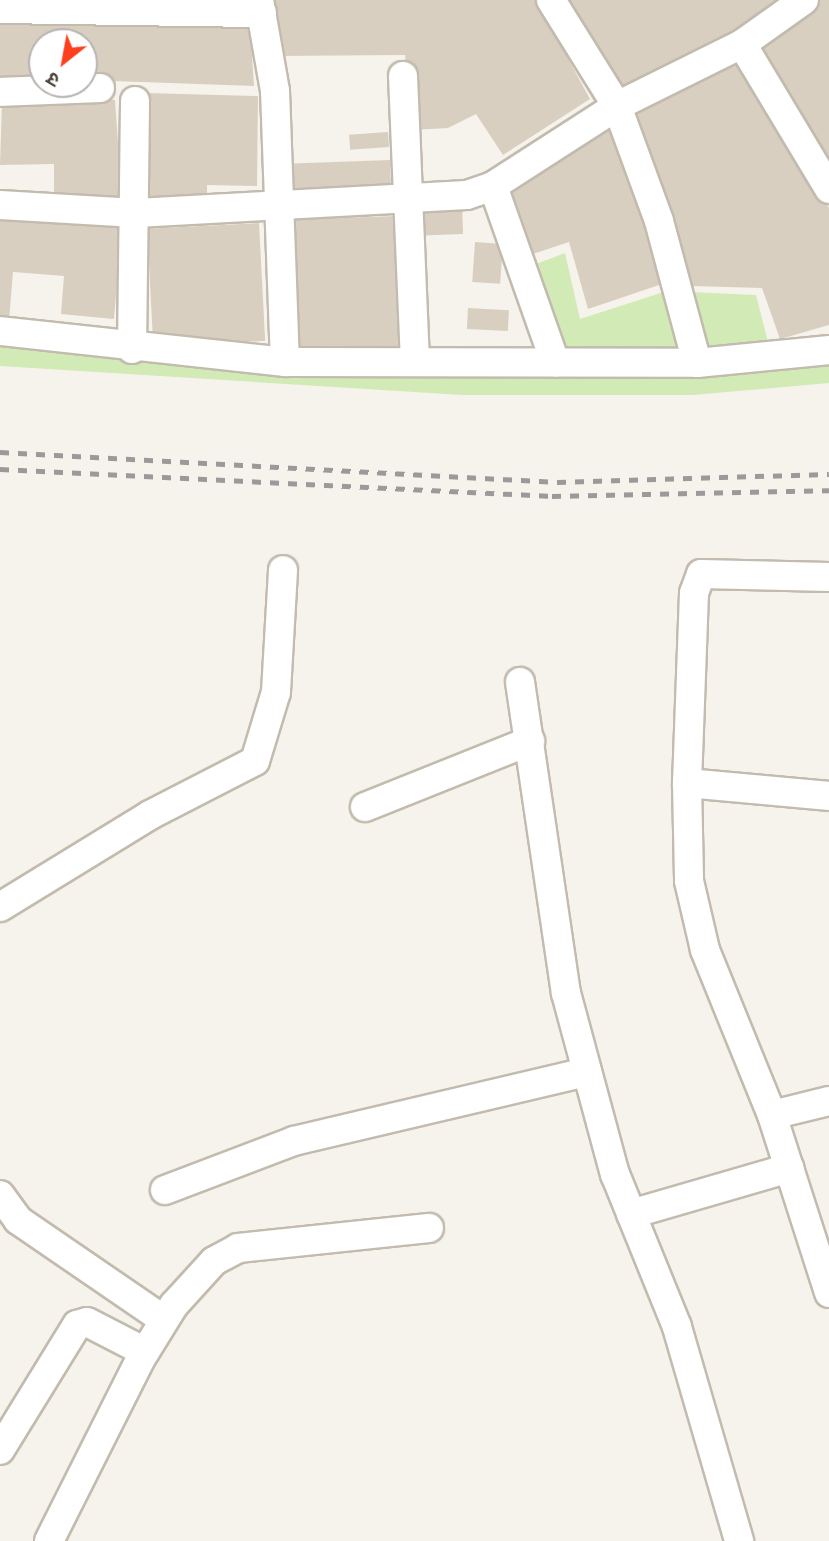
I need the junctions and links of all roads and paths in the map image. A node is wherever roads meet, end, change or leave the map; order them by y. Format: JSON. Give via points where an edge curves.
{"nodes":[{"id":1,"x":551,"y":0,"type":"edge"},
{"id":2,"x":804,"y":0,"type":"edge"},
{"id":3,"x":260,"y":6,"type":"edge"},
{"id":4,"x":0,"y":9,"type":"edge"},
{"id":5,"x":742,"y":44,"type":"junction"},
{"id":6,"x":403,"y":76,"type":"dead end"},
{"id":7,"x":100,"y":88,"type":"dead end"},
{"id":8,"x":0,"y":92,"type":"edge"},
{"id":9,"x":135,"y":101,"type":"dead end"},
{"id":10,"x":617,"y":106,"type":"junction"},
{"id":11,"x":494,"y":186,"type":"junction"},
{"id":12,"x":829,"y":189,"type":"edge"},
{"id":13,"x":409,"y":202,"type":"junction"},
{"id":14,"x":0,"y":205,"type":"edge"},
{"id":15,"x":279,"y":208,"type":"junction"},
{"id":16,"x":136,"y":213,"type":"junction"},
{"id":17,"x":0,"y":331,"type":"edge"},
{"id":18,"x":132,"y":349,"type":"junction"},
{"id":19,"x":829,"y":350,"type":"edge"},
{"id":20,"x":285,"y":362,"type":"junction"},
{"id":21,"x":415,"y":362,"type":"junction"},
{"id":22,"x":555,"y":362,"type":"junction"},
{"id":23,"x":697,"y":363,"type":"junction"},
{"id":24,"x":284,"y":570,"type":"dead end"},
{"id":25,"x":829,"y":577,"type":"edge"},
{"id":26,"x":520,"y":682,"type":"dead end"},
{"id":27,"x":530,"y":741,"type":"junction"},
{"id":28,"x":687,"y":783,"type":"junction"},
{"id":29,"x":829,"y":796,"type":"edge"},
{"id":30,"x":365,"y":807,"type":"dead end"},
{"id":31,"x":0,"y":907,"type":"edge"},
{"id":32,"x":587,"y":1072,"type":"junction"},
{"id":33,"x":829,"y":1101,"type":"edge"},
{"id":34,"x":772,"y":1115,"type":"junction"},
{"id":35,"x":789,"y":1168,"type":"junction"},
{"id":36,"x":165,"y":1190,"type":"dead end"},
{"id":37,"x":0,"y":1195,"type":"edge"},
{"id":38,"x":631,"y":1214,"type":"junction"},
{"id":39,"x":429,"y":1228,"type":"dead end"},
{"id":40,"x":829,"y":1293,"type":"edge"},
{"id":41,"x":164,"y":1320,"type":"junction"},
{"id":42,"x":145,"y":1352,"type":"junction"},
{"id":43,"x":0,"y":1450,"type":"edge"},
{"id":44,"x":49,"y":1541,"type":"edge"},
{"id":45,"x":739,"y":1541,"type":"edge"}],
"edges":[{"from":1,"to":10,"type":"street"},
{"from":2,"to":5,"type":"street"},
{"from":3,"to":4,"type":"street"},
{"from":3,"to":15,"type":"street","via":[[275,91]]},
{"from":5,"to":10,"type":"street"},
{"from":5,"to":12,"type":"street"},
{"from":6,"to":13,"type":"street"},
{"from":7,"to":8,"type":"street"},
{"from":9,"to":16,"type":"street"},
{"from":10,"to":11,"type":"street"},
{"from":10,"to":23,"type":"street","via":[[659,221]]},
{"from":11,"to":13,"type":"street"},
{"from":11,"to":22,"type":"street"},
{"from":13,"to":15,"type":"street"},
{"from":13,"to":21,"type":"street"},
{"from":14,"to":16,"type":"street"},
{"from":15,"to":16,"type":"street"},
{"from":15,"to":20,"type":"street"},
{"from":16,"to":18,"type":"street"},
{"from":17,"to":18,"type":"street"},
{"from":18,"to":20,"type":"street"},
{"from":19,"to":23,"type":"street"},
{"from":20,"to":21,"type":"street"},
{"from":21,"to":22,"type":"street"},
{"from":22,"to":23,"type":"street"},
{"from":24,"to":31,"type":"street","via":[[276,692],[255,761],[150,815]]},
{"from":25,"to":28,"type":"street","via":[[701,574],[694,593]]},
{"from":26,"to":27,"type":"street"},
{"from":27,"to":30,"type":"street"},
{"from":27,"to":32,"type":"street","via":[[566,993]]},
{"from":28,"to":29,"type":"street"},
{"from":28,"to":34,"type":"street","via":[[690,881],[698,924]]},
{"from":32,"to":36,"type":"street","via":[[294,1141]]},
{"from":32,"to":38,"type":"street"},
{"from":33,"to":34,"type":"street"},
{"from":34,"to":35,"type":"street"},
{"from":35,"to":38,"type":"street"},
{"from":35,"to":40,"type":"street"},
{"from":37,"to":41,"type":"street","via":[[18,1220]]},
{"from":38,"to":45,"type":"street","via":[[677,1327]]},
{"from":39,"to":41,"type":"street","via":[[238,1248],[214,1261]]},
{"from":41,"to":42,"type":"street"},
{"from":42,"to":43,"type":"street","via":[[88,1322],[77,1325]]},
{"from":42,"to":44,"type":"street"}]}
